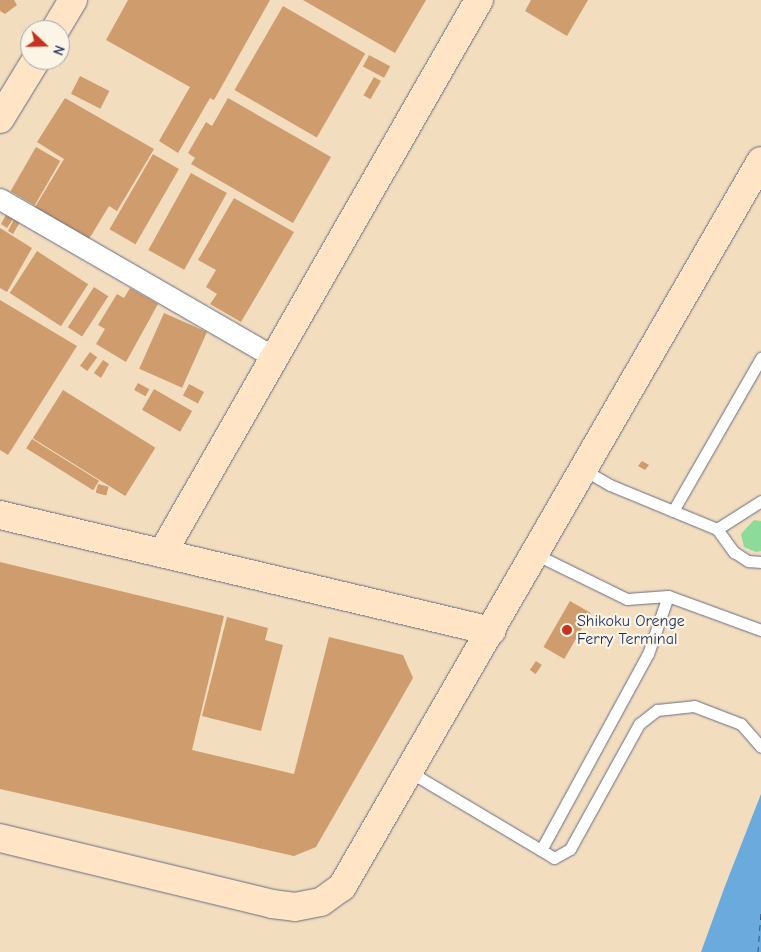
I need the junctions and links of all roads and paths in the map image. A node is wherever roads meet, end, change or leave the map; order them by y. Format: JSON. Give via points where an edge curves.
{"nodes":[{"id":1,"x":73,"y":0,"type":"edge"},
{"id":2,"x":479,"y":0,"type":"edge"},
{"id":3,"x":61,"y":20,"type":"edge"},
{"id":4,"x":30,"y":70,"type":"edge"},
{"id":5,"x":0,"y":119,"type":"edge"},
{"id":6,"x":761,"y":161,"type":"edge"},
{"id":7,"x":0,"y":199,"type":"edge"},
{"id":8,"x":274,"y":357,"type":"junction"},
{"id":9,"x":761,"y":358,"type":"edge"},
{"id":10,"x":584,"y":470,"type":"junction"},
{"id":11,"x":761,"y":501,"type":"edge"},
{"id":12,"x":674,"y":511,"type":"junction"},
{"id":13,"x":0,"y":515,"type":"edge"},
{"id":14,"x":717,"y":529,"type":"junction"},
{"id":15,"x":163,"y":552,"type":"junction"},
{"id":16,"x":535,"y":554,"type":"junction"},
{"id":17,"x":761,"y":562,"type":"edge"},
{"id":18,"x":668,"y":596,"type":"junction"},
{"id":19,"x":761,"y":630,"type":"edge"},
{"id":20,"x":491,"y":631,"type":"junction"},
{"id":21,"x":761,"y":747,"type":"edge"},
{"id":22,"x":410,"y":772,"type":"junction"},
{"id":23,"x":0,"y":838,"type":"edge"},
{"id":24,"x":541,"y":850,"type":"junction"}],
"edges":[{"from":1,"to":3,"type":"street"},
{"from":2,"to":8,"type":"street"},
{"from":4,"to":5,"type":"street"},
{"from":6,"to":10,"type":"street"},
{"from":7,"to":8,"type":"street"},
{"from":8,"to":15,"type":"street"},
{"from":9,"to":12,"type":"lane"},
{"from":10,"to":12,"type":"lane"},
{"from":10,"to":16,"type":"street"},
{"from":11,"to":14,"type":"lane"},
{"from":12,"to":14,"type":"lane"},
{"from":13,"to":15,"type":"street"},
{"from":14,"to":17,"type":"lane","via":[[734,552],[748,561]]},
{"from":15,"to":20,"type":"street"},
{"from":16,"to":18,"type":"lane","via":[[627,599]]},
{"from":16,"to":20,"type":"street"},
{"from":18,"to":19,"type":"lane"},
{"from":18,"to":24,"type":"lane","via":[[648,654]]},
{"from":20,"to":22,"type":"street"},
{"from":21,"to":24,"type":"lane","via":[[741,724],[684,704],[658,710],[640,724],[570,849],[554,858]]},
{"from":22,"to":23,"type":"street","via":[[342,887],[321,902],[295,907]]},
{"from":22,"to":24,"type":"lane"}]}
